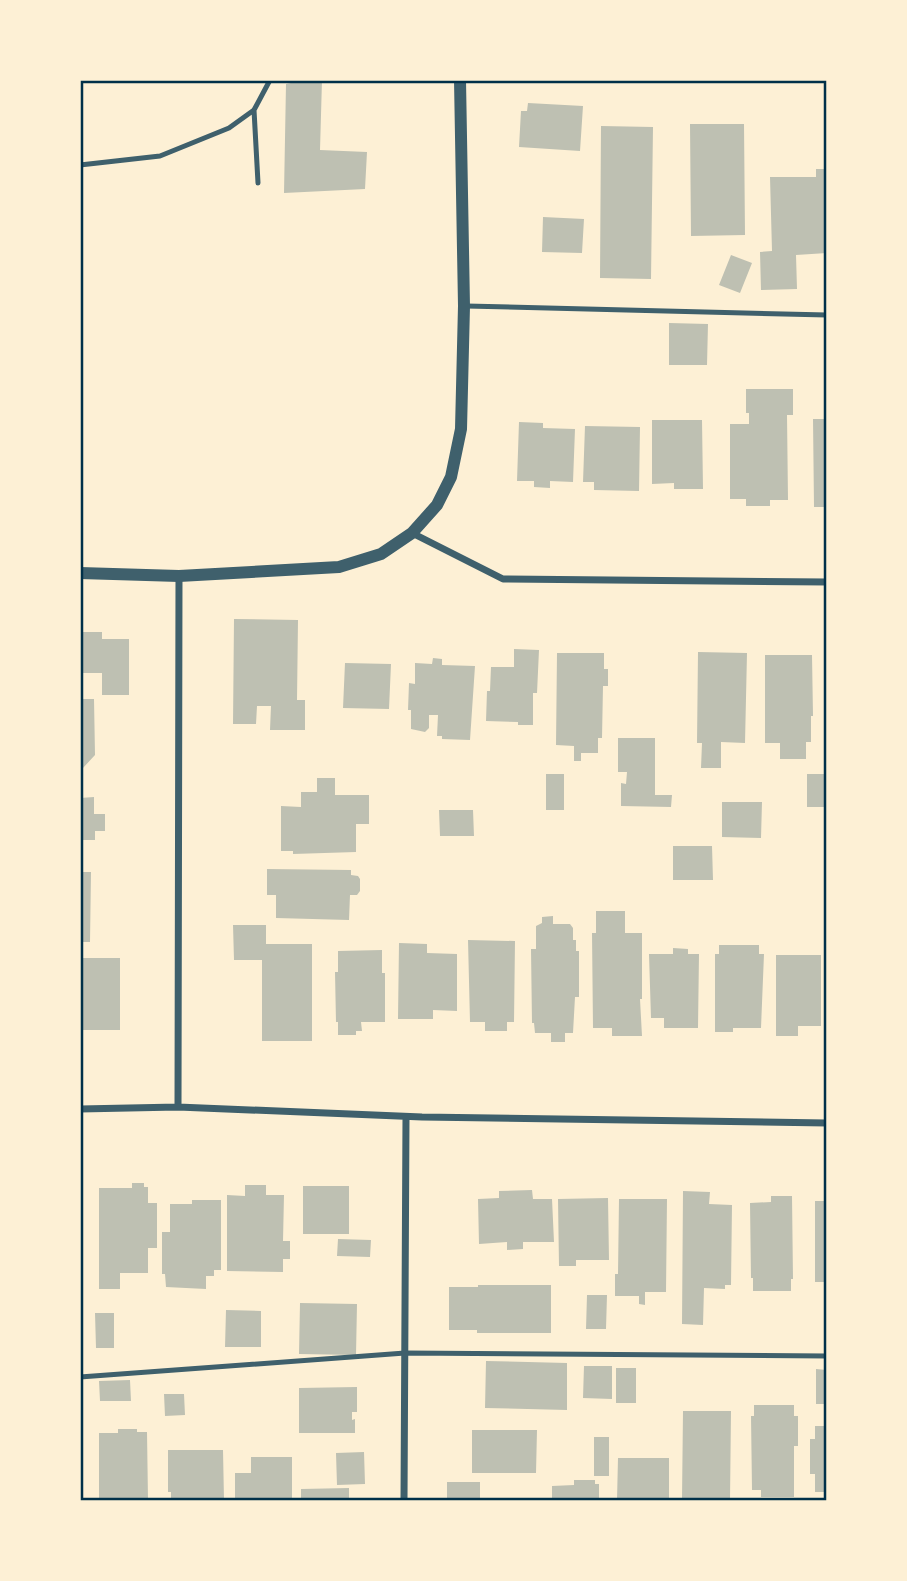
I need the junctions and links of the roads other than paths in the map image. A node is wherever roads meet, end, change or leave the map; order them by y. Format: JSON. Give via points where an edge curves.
{"nodes":[{"id":1,"x":270,"y":80,"type":"edge"},
{"id":2,"x":460,"y":80,"type":"edge"},
{"id":3,"x":254,"y":110,"type":"junction"},
{"id":4,"x":80,"y":165,"type":"edge"},
{"id":5,"x":258,"y":183,"type":"dead end"},
{"id":6,"x":464,"y":306,"type":"junction"},
{"id":7,"x":827,"y":315,"type":"edge"},
{"id":8,"x":412,"y":533,"type":"junction"},
{"id":9,"x":80,"y":573,"type":"edge"},
{"id":10,"x":180,"y":576,"type":"junction"},
{"id":11,"x":827,"y":582,"type":"edge"},
{"id":12,"x":178,"y":1107,"type":"junction"},
{"id":13,"x":80,"y":1109,"type":"edge"},
{"id":14,"x":406,"y":1117,"type":"junction"},
{"id":15,"x":827,"y":1123,"type":"edge"},
{"id":16,"x":405,"y":1353,"type":"junction"},
{"id":17,"x":827,"y":1356,"type":"edge"},
{"id":18,"x":80,"y":1377,"type":"edge"},
{"id":19,"x":404,"y":1500,"type":"edge"}],
"edges":[{"from":1,"to":3,"type":"lane"},
{"from":2,"to":6,"type":"street"},
{"from":3,"to":4,"type":"lane","via":[[229,128],[160,156]]},
{"from":3,"to":5,"type":"lane"},
{"from":6,"to":7,"type":"lane"},
{"from":6,"to":8,"type":"street","via":[[461,429],[451,477],[438,505]]},
{"from":8,"to":10,"type":"street","via":[[381,554],[339,567]]},
{"from":8,"to":11,"type":"street","via":[[503,579]]},
{"from":9,"to":10,"type":"street"},
{"from":10,"to":12,"type":"street"},
{"from":12,"to":13,"type":"street"},
{"from":12,"to":14,"type":"street"},
{"from":14,"to":15,"type":"street"},
{"from":14,"to":16,"type":"street"},
{"from":16,"to":17,"type":"lane"},
{"from":16,"to":18,"type":"lane"},
{"from":16,"to":19,"type":"street"}]}
